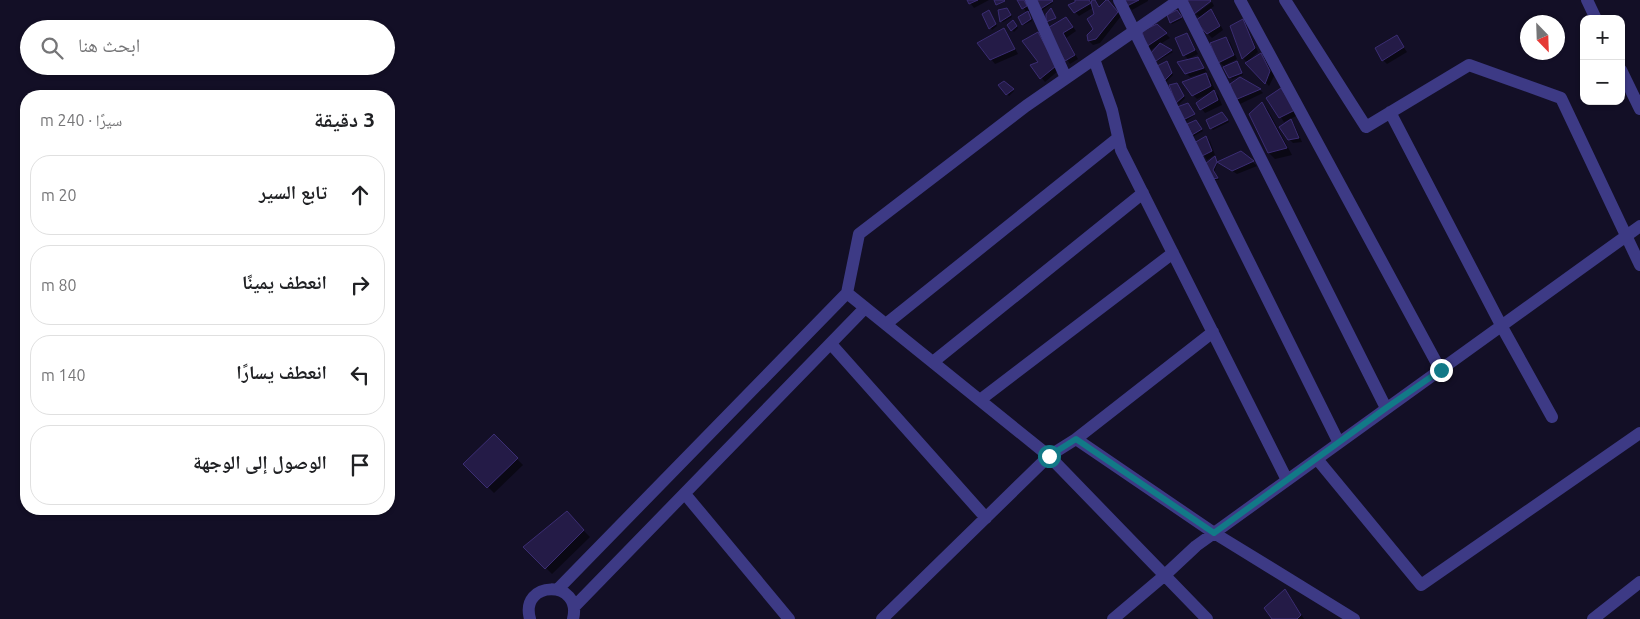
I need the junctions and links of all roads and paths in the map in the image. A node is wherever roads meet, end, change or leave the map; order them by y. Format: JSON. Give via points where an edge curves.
{"nodes":[{"id":1,"x":1031,"y":0,"type":"edge"},
{"id":2,"x":1119,"y":0,"type":"edge"},
{"id":3,"x":1180,"y":0,"type":"edge"},
{"id":4,"x":1240,"y":0,"type":"edge"},
{"id":5,"x":1285,"y":0,"type":"edge"},
{"id":6,"x":1587,"y":0,"type":"edge"},
{"id":7,"x":1594,"y":15,"type":"edge"},
{"id":8,"x":1134,"y":31,"type":"junction"},
{"id":9,"x":1094,"y":59,"type":"junction"},
{"id":10,"x":1066,"y":78,"type":"junction"},
{"id":11,"x":1625,"y":78,"type":"edge"},
{"id":12,"x":1640,"y":109,"type":"edge"},
{"id":13,"x":1390,"y":112,"type":"junction"},
{"id":14,"x":1118,"y":138,"type":"junction"},
{"id":15,"x":1143,"y":194,"type":"junction"},
{"id":16,"x":1640,"y":226,"type":"edge"},
{"id":17,"x":1626,"y":236,"type":"junction"},
{"id":18,"x":1173,"y":253,"type":"junction"},
{"id":19,"x":1640,"y":265,"type":"edge"},
{"id":20,"x":847,"y":293,"type":"junction"},
{"id":21,"x":866,"y":308,"type":"junction"},
{"id":22,"x":886,"y":324,"type":"junction"},
{"id":23,"x":1502,"y":327,"type":"junction"},
{"id":24,"x":1213,"y":332,"type":"junction"},
{"id":25,"x":830,"y":344,"type":"junction"},
{"id":26,"x":933,"y":362,"type":"junction"},
{"id":27,"x":1441,"y":370,"type":"junction"},
{"id":28,"x":980,"y":400,"type":"junction"},
{"id":29,"x":1386,"y":408,"type":"junction"},
{"id":30,"x":1552,"y":416,"type":"dead end"},
{"id":31,"x":1640,"y":434,"type":"edge"},
{"id":32,"x":1076,"y":439,"type":"junction"},
{"id":33,"x":1339,"y":443,"type":"junction"},
{"id":34,"x":1049,"y":456,"type":"junction"},
{"id":35,"x":1317,"y":459,"type":"junction"},
{"id":36,"x":1287,"y":480,"type":"junction"},
{"id":37,"x":685,"y":494,"type":"junction"},
{"id":38,"x":986,"y":518,"type":"junction"},
{"id":39,"x":1214,"y":533,"type":"junction"},
{"id":40,"x":1165,"y":576,"type":"junction"},
{"id":41,"x":1640,"y":582,"type":"edge"},
{"id":42,"x":558,"y":589,"type":"junction"},
{"id":43,"x":573,"y":613,"type":"edge"},
{"id":44,"x":1120,"y":617,"type":"edge"},
{"id":45,"x":528,"y":618,"type":"edge"},
{"id":46,"x":789,"y":619,"type":"edge"},
{"id":47,"x":882,"y":619,"type":"edge"},
{"id":48,"x":1207,"y":619,"type":"edge"},
{"id":49,"x":1354,"y":619,"type":"edge"},
{"id":50,"x":1593,"y":619,"type":"edge"}],
"edges":[{"from":1,"to":10,"type":"street"},
{"from":2,"to":8,"type":"street"},
{"from":3,"to":8,"type":"street"},
{"from":3,"to":29,"type":"street"},
{"from":4,"to":27,"type":"street"},
{"from":5,"to":13,"type":"street","via":[[1366,127]]},
{"from":6,"to":7,"type":"street"},
{"from":8,"to":9,"type":"street"},
{"from":8,"to":33,"type":"street"},
{"from":9,"to":10,"type":"street"},
{"from":9,"to":14,"type":"street"},
{"from":10,"to":20,"type":"street","via":[[859,234]]},
{"from":11,"to":12,"type":"street"},
{"from":13,"to":17,"type":"street","via":[[1469,65],[1561,98]]},
{"from":13,"to":23,"type":"street"},
{"from":14,"to":15,"type":"street"},
{"from":14,"to":22,"type":"street"},
{"from":15,"to":18,"type":"street"},
{"from":15,"to":26,"type":"street"},
{"from":16,"to":17,"type":"street"},
{"from":17,"to":19,"type":"street"},
{"from":17,"to":23,"type":"street"},
{"from":18,"to":24,"type":"street"},
{"from":18,"to":28,"type":"street"},
{"from":20,"to":21,"type":"street"},
{"from":20,"to":42,"type":"street"},
{"from":21,"to":22,"type":"street"},
{"from":21,"to":25,"type":"street"},
{"from":22,"to":26,"type":"street"},
{"from":23,"to":27,"type":"street"},
{"from":23,"to":30,"type":"street"},
{"from":24,"to":32,"type":"street"},
{"from":24,"to":36,"type":"street"},
{"from":25,"to":37,"type":"street"},
{"from":25,"to":38,"type":"street"},
{"from":26,"to":28,"type":"street"},
{"from":27,"to":29,"type":"street"},
{"from":28,"to":34,"type":"street"},
{"from":29,"to":33,"type":"street"},
{"from":31,"to":35,"type":"street","via":[[1421,585]]},
{"from":32,"to":34,"type":"street"},
{"from":32,"to":39,"type":"street"},
{"from":33,"to":35,"type":"street"},
{"from":34,"to":38,"type":"street"},
{"from":34,"to":40,"type":"street"},
{"from":35,"to":36,"type":"street"},
{"from":36,"to":39,"type":"street"},
{"from":37,"to":43,"type":"street"},
{"from":37,"to":46,"type":"street"},
{"from":38,"to":47,"type":"street"},
{"from":39,"to":40,"type":"street"},
{"from":39,"to":49,"type":"street"},
{"from":40,"to":44,"type":"street"},
{"from":40,"to":48,"type":"street"},
{"from":41,"to":50,"type":"street"},
{"from":42,"to":43,"type":"street","via":[[568,596]]},
{"from":42,"to":45,"type":"street","via":[[542,590],[536,595],[528,609]]}]}
